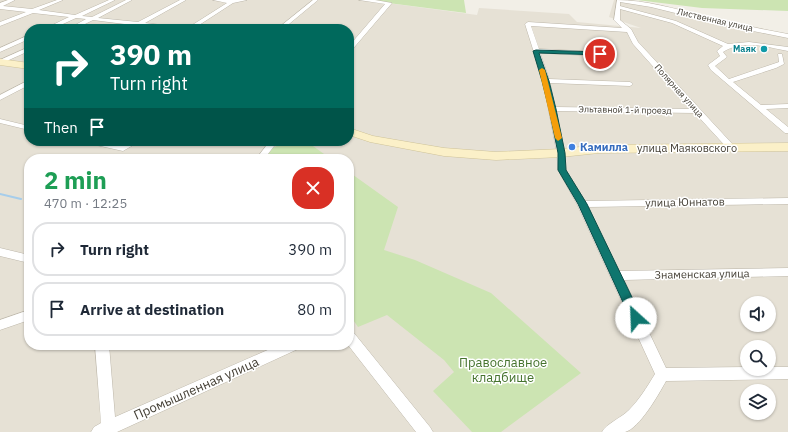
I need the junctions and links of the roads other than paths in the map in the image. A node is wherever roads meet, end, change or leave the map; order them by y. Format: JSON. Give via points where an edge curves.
{"nodes":[{"id":1,"x":13,"y":0,"type":"edge"},
{"id":2,"x":61,"y":0,"type":"edge"},
{"id":3,"x":113,"y":0,"type":"edge"},
{"id":4,"x":130,"y":0,"type":"edge"},
{"id":5,"x":184,"y":0,"type":"edge"},
{"id":6,"x":215,"y":0,"type":"edge"},
{"id":7,"x":245,"y":0,"type":"edge"},
{"id":8,"x":316,"y":0,"type":"edge"},
{"id":9,"x":361,"y":0,"type":"edge"},
{"id":10,"x":619,"y":0,"type":"edge"},
{"id":11,"x":232,"y":2,"type":"junction"},
{"id":12,"x":0,"y":6,"type":"edge"},
{"id":13,"x":618,"y":7,"type":"junction"},
{"id":14,"x":31,"y":12,"type":"junction"},
{"id":15,"x":77,"y":16,"type":"junction"},
{"id":16,"x":93,"y":19,"type":"junction"},
{"id":17,"x":0,"y":24,"type":"edge"},
{"id":18,"x":59,"y":24,"type":"edge"},
{"id":19,"x":82,"y":24,"type":"edge"},
{"id":20,"x":140,"y":24,"type":"joint"},
{"id":21,"x":197,"y":24,"type":"edge"},
{"id":22,"x":286,"y":24,"type":"edge"},
{"id":23,"x":585,"y":27,"type":"junction"},
{"id":24,"x":629,"y":30,"type":"junction"},
{"id":25,"x":589,"y":36,"type":"dead end"},
{"id":26,"x":788,"y":36,"type":"edge"},
{"id":27,"x":24,"y":39,"type":"edge"},
{"id":28,"x":354,"y":44,"type":"edge"},
{"id":29,"x":728,"y":46,"type":"junction"},
{"id":30,"x":788,"y":49,"type":"edge"},
{"id":31,"x":0,"y":50,"type":"edge"},
{"id":32,"x":24,"y":51,"type":"edge"},
{"id":33,"x":536,"y":51,"type":"junction"},
{"id":34,"x":600,"y":54,"type":"dead end"},
{"id":35,"x":780,"y":55,"type":"dead end"},
{"id":36,"x":0,"y":62,"type":"edge"},
{"id":37,"x":24,"y":65,"type":"edge"},
{"id":38,"x":546,"y":81,"type":"junction"},
{"id":39,"x":729,"y":81,"type":"junction"},
{"id":40,"x":630,"y":84,"type":"dead end"},
{"id":41,"x":24,"y":85,"type":"edge"},
{"id":42,"x":0,"y":98,"type":"edge"},
{"id":43,"x":788,"y":106,"type":"edge"},
{"id":44,"x":760,"y":107,"type":"junction"},
{"id":45,"x":552,"y":109,"type":"junction"},
{"id":46,"x":697,"y":111,"type":"junction"},
{"id":47,"x":0,"y":122,"type":"edge"},
{"id":48,"x":24,"y":127,"type":"edge"},
{"id":49,"x":788,"y":131,"type":"edge"},
{"id":50,"x":354,"y":133,"type":"edge"},
{"id":51,"x":114,"y":146,"type":"edge"},
{"id":52,"x":127,"y":146,"type":"edge"},
{"id":53,"x":270,"y":146,"type":"edge"},
{"id":54,"x":732,"y":148,"type":"junction"},
{"id":55,"x":788,"y":148,"type":"edge"},
{"id":56,"x":562,"y":153,"type":"junction"},
{"id":57,"x":264,"y":154,"type":"edge"},
{"id":58,"x":788,"y":201,"type":"edge"},
{"id":59,"x":582,"y":204,"type":"junction"},
{"id":60,"x":0,"y":252,"type":"edge"},
{"id":61,"x":24,"y":258,"type":"edge"},
{"id":62,"x":788,"y":272,"type":"edge"},
{"id":63,"x":616,"y":276,"type":"junction"},
{"id":64,"x":24,"y":316,"type":"edge"},
{"id":65,"x":0,"y":324,"type":"edge"},
{"id":66,"x":354,"y":343,"type":"edge"},
{"id":67,"x":102,"y":350,"type":"edge"},
{"id":68,"x":282,"y":350,"type":"edge"},
{"id":69,"x":788,"y":373,"type":"edge"},
{"id":70,"x":662,"y":375,"type":"junction"},
{"id":71,"x":106,"y":431,"type":"edge"},
{"id":72,"x":423,"y":431,"type":"edge"},
{"id":73,"x":610,"y":432,"type":"edge"}],
"edges":[{"from":1,"to":12,"type":"street"},
{"from":2,"to":14,"type":"street"},
{"from":3,"to":15,"type":"street"},
{"from":4,"to":16,"type":"street"},
{"from":5,"to":20,"type":"street"},
{"from":6,"to":11,"type":"street"},
{"from":7,"to":11,"type":"street"},
{"from":8,"to":22,"type":"street"},
{"from":9,"to":28,"type":"street","via":[[390,3]]},
{"from":10,"to":13,"type":"street"},
{"from":10,"to":26,"type":"street","name":"Лиственная улица"},
{"from":11,"to":21,"type":"street"},
{"from":12,"to":14,"type":"street"},
{"from":13,"to":24,"type":"street","name":"Полярная улица","via":[[616,20]]},
{"from":13,"to":29,"type":"street","via":[[674,22]]},
{"from":14,"to":15,"type":"street"},
{"from":14,"to":17,"type":"street"},
{"from":15,"to":16,"type":"street"},
{"from":15,"to":18,"type":"street"},
{"from":16,"to":19,"type":"street"},
{"from":16,"to":20,"type":"street"},
{"from":23,"to":24,"type":"street"},
{"from":23,"to":25,"type":"street"},
{"from":23,"to":33,"type":"street","via":[[528,24]]},
{"from":24,"to":46,"type":"street","name":"Полярная улица","via":[[635,43]]},
{"from":27,"to":31,"type":"street"},
{"from":29,"to":30,"type":"street","via":[[745,44]]},
{"from":29,"to":39,"type":"street","via":[[720,51],[724,57],[711,65]]},
{"from":32,"to":36,"type":"street"},
{"from":33,"to":34,"type":"street"},
{"from":33,"to":38,"type":"street"},
{"from":35,"to":39,"type":"street","via":[[782,63]]},
{"from":36,"to":37,"type":"street"},
{"from":38,"to":40,"type":"street"},
{"from":38,"to":45,"type":"street"},
{"from":39,"to":44,"type":"street"},
{"from":41,"to":42,"type":"street"},
{"from":43,"to":44,"type":"street"},
{"from":44,"to":49,"type":"street"},
{"from":45,"to":46,"type":"street","name":"Эльтавной 1-й проезд"},
{"from":45,"to":56,"type":"street"},
{"from":46,"to":54,"type":"street","name":"Полярная улица"},
{"from":47,"to":48,"type":"street"},
{"from":50,"to":56,"type":"street","name":"улица Маяковского","via":[[370,139],[444,152],[496,156]]},
{"from":51,"to":52,"type":"street"},
{"from":53,"to":57,"type":"street"},
{"from":54,"to":55,"type":"street","name":"улица Маяковского"},
{"from":54,"to":56,"type":"street","name":"улица Маяковского","via":[[599,149]]},
{"from":56,"to":59,"type":"street","via":[[562,170]]},
{"from":58,"to":59,"type":"street","name":"улица Юннатов"},
{"from":59,"to":63,"type":"street"},
{"from":60,"to":61,"type":"street"},
{"from":62,"to":63,"type":"street","name":"Знаменская улица"},
{"from":63,"to":70,"type":"street"},
{"from":64,"to":65,"type":"street"},
{"from":66,"to":72,"type":"street"},
{"from":67,"to":71,"type":"street"},
{"from":68,"to":71,"type":"street","name":"Промышленная улица"},
{"from":69,"to":70,"type":"street"},
{"from":70,"to":73,"type":"street","via":[[648,400],[621,428]]}]}
